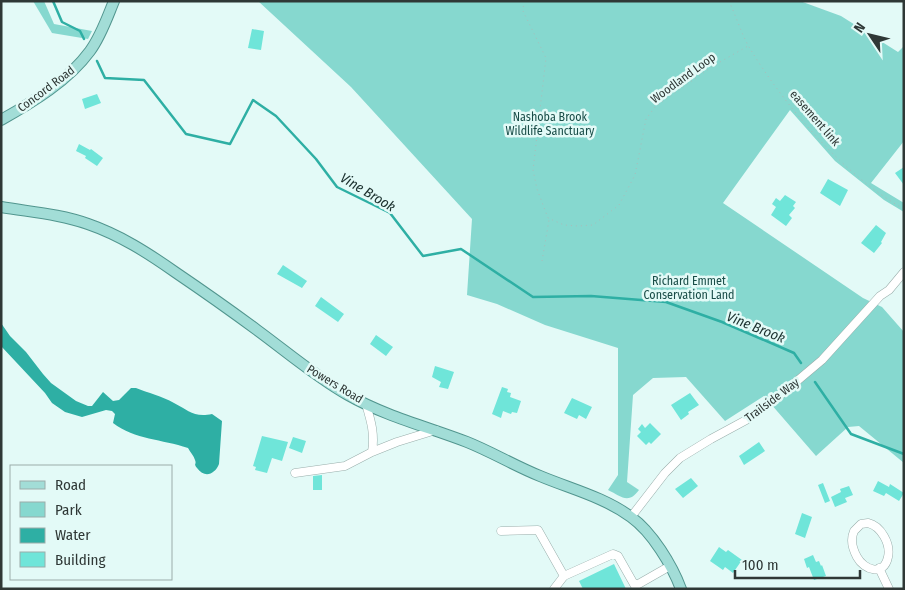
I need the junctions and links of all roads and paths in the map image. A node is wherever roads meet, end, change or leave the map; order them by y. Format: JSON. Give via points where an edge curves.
{"nodes":[{"id":1,"x":114,"y":1,"type":"edge"},
{"id":2,"x":524,"y":1,"type":"edge"},
{"id":3,"x":729,"y":1,"type":"edge"},
{"id":4,"x":748,"y":46,"type":"junction"},
{"id":5,"x":1,"y":120,"type":"edge"},
{"id":6,"x":1,"y":207,"type":"edge"},
{"id":7,"x":904,"y":209,"type":"edge"},
{"id":8,"x":549,"y":219,"type":"junction"},
{"id":9,"x":542,"y":261,"type":"dead end"},
{"id":10,"x":904,"y":272,"type":"edge"},
{"id":11,"x":366,"y":404,"type":"junction"},
{"id":12,"x":436,"y":430,"type":"junction"},
{"id":13,"x":372,"y":452,"type":"junction"},
{"id":14,"x":295,"y":473,"type":"dead end"},
{"id":15,"x":631,"y":517,"type":"junction"},
{"id":16,"x":501,"y":531,"type":"dead end"},
{"id":17,"x":670,"y":566,"type":"junction"},
{"id":18,"x":880,"y":568,"type":"junction"},
{"id":19,"x":564,"y":576,"type":"junction"},
{"id":20,"x":636,"y":587,"type":"edge"},
{"id":21,"x":554,"y":589,"type":"edge"},
{"id":22,"x":681,"y":589,"type":"edge"},
{"id":23,"x":889,"y":589,"type":"edge"}],
"edges":[{"from":1,"to":5,"type":"main road","name":"Concord Road","via":[[97,40],[78,65],[28,105]]},
{"from":2,"to":8,"type":"path","via":[[523,11],[546,58],[533,170]]},
{"from":3,"to":4,"type":"path"},
{"from":4,"to":7,"type":"path","name":"easement link","via":[[817,139],[859,178]]},
{"from":4,"to":8,"type":"path","name":"Woodland Loop","via":[[656,107],[646,120],[635,175],[619,206],[593,225],[564,225]]},
{"from":6,"to":11,"type":"main road","name":"Powers Road","via":[[61,216],[88,224],[134,245],[320,377]]},
{"from":8,"to":9,"type":"path"},
{"from":10,"to":15,"type":"street","name":"Trailside Way","via":[[822,360],[784,392],[748,419],[680,458]]},
{"from":11,"to":12,"type":"main road","name":"Powers Road"},
{"from":11,"to":13,"type":"street","via":[[373,426]]},
{"from":12,"to":13,"type":"street"},
{"from":12,"to":15,"type":"main road","name":"Powers Road","via":[[595,497]]},
{"from":13,"to":14,"type":"street","via":[[346,466]]},
{"from":15,"to":17,"type":"main road","name":"Powers Road","via":[[646,530]]},
{"from":16,"to":19,"type":"street","via":[[538,530]]},
{"from":17,"to":20,"type":"street"},
{"from":17,"to":22,"type":"main road","name":"Powers Road"},
{"from":18,"to":18,"type":"street","via":[[889,556],[884,537],[874,525],[862,524],[852,534],[854,551],[864,567]]},
{"from":18,"to":23,"type":"street"},
{"from":19,"to":20,"type":"street","via":[[613,554],[618,556]]},
{"from":19,"to":21,"type":"street"}]}
